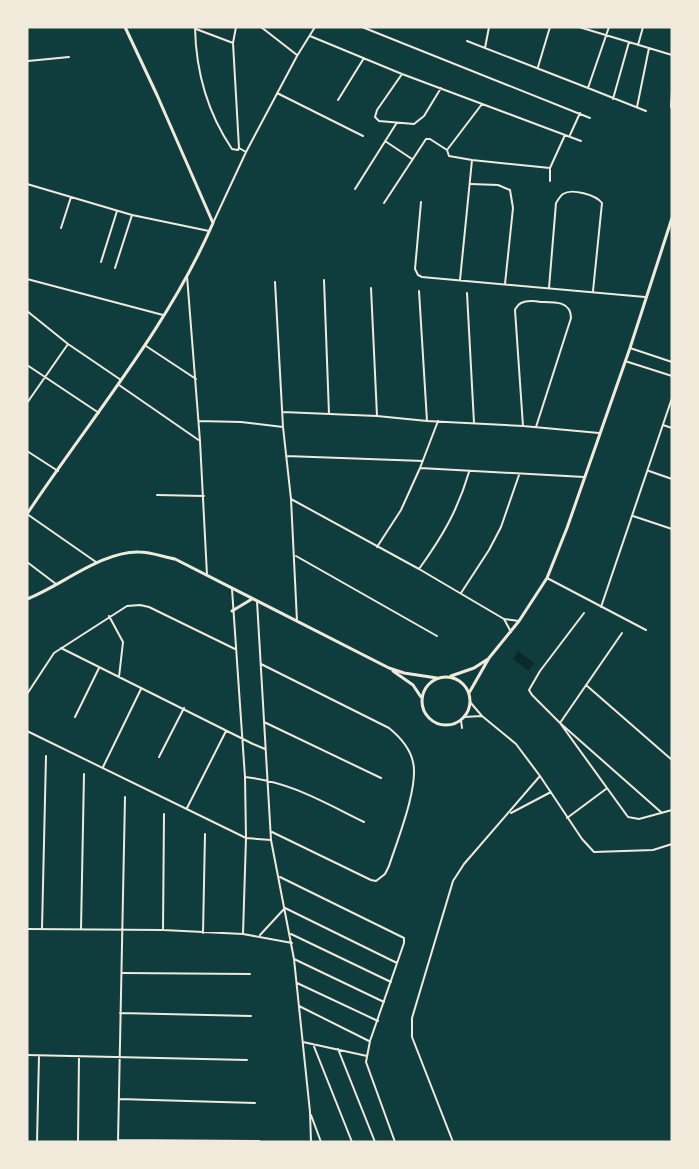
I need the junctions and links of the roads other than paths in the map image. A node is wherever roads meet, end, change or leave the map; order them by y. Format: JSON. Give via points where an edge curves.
{"nodes":[{"id":1,"x":125,"y":27,"type":"edge"},
{"id":2,"x":236,"y":27,"type":"edge"},
{"id":3,"x":261,"y":27,"type":"edge"},
{"id":4,"x":315,"y":27,"type":"edge"},
{"id":5,"x":362,"y":27,"type":"edge"},
{"id":6,"x":489,"y":27,"type":"edge"},
{"id":7,"x":550,"y":27,"type":"edge"},
{"id":8,"x":579,"y":27,"type":"edge"},
{"id":9,"x":609,"y":27,"type":"edge"},
{"id":10,"x":642,"y":27,"type":"edge"},
{"id":11,"x":194,"y":28,"type":"edge"},
{"id":12,"x":606,"y":35,"type":"junction"},
{"id":13,"x":310,"y":36,"type":"junction"},
{"id":14,"x":467,"y":41,"type":"dead end"},
{"id":15,"x":629,"y":42,"type":"junction"},
{"id":16,"x":233,"y":43,"type":"junction"},
{"id":17,"x":638,"y":45,"type":"junction"},
{"id":18,"x":485,"y":48,"type":"junction"},
{"id":19,"x":649,"y":48,"type":"junction"},
{"id":20,"x":27,"y":52,"type":"edge"},
{"id":21,"x":672,"y":55,"type":"edge"},
{"id":22,"x":297,"y":56,"type":"junction"},
{"id":23,"x":69,"y":57,"type":"dead end"},
{"id":24,"x":364,"y":58,"type":"junction"},
{"id":25,"x":28,"y":61,"type":"edge"},
{"id":26,"x":538,"y":68,"type":"junction"},
{"id":27,"x":27,"y":71,"type":"edge"},
{"id":28,"x":402,"y":74,"type":"junction"},
{"id":29,"x":441,"y":88,"type":"junction"},
{"id":30,"x":588,"y":88,"type":"junction"},
{"id":31,"x":672,"y":92,"type":"edge"},
{"id":32,"x":277,"y":93,"type":"junction"},
{"id":33,"x":613,"y":99,"type":"junction"},
{"id":34,"x":338,"y":100,"type":"dead end"},
{"id":35,"x":482,"y":104,"type":"junction"},
{"id":36,"x":671,"y":107,"type":"edge"},
{"id":37,"x":637,"y":108,"type":"junction"},
{"id":38,"x":646,"y":111,"type":"dead end"},
{"id":39,"x":580,"y":113,"type":"junction"},
{"id":40,"x":590,"y":118,"type":"dead end"},
{"id":41,"x":396,"y":124,"type":"junction"},
{"id":42,"x":565,"y":135,"type":"junction"},
{"id":43,"x":363,"y":136,"type":"dead end"},
{"id":44,"x":570,"y":136,"type":"junction"},
{"id":45,"x":385,"y":141,"type":"junction"},
{"id":46,"x":581,"y":141,"type":"dead end"},
{"id":47,"x":239,"y":148,"type":"junction"},
{"id":48,"x":447,"y":150,"type":"junction"},
{"id":49,"x":246,"y":152,"type":"junction"},
{"id":50,"x":412,"y":159,"type":"junction"},
{"id":51,"x":472,"y":160,"type":"junction"},
{"id":52,"x":550,"y":168,"type":"junction"},
{"id":53,"x":550,"y":181,"type":"dead end"},
{"id":54,"x":27,"y":184,"type":"edge"},
{"id":55,"x":471,"y":184,"type":"junction"},
{"id":56,"x":355,"y":189,"type":"dead end"},
{"id":57,"x":71,"y":197,"type":"junction"},
{"id":58,"x":421,"y":202,"type":"dead end"},
{"id":59,"x":384,"y":203,"type":"dead end"},
{"id":60,"x":117,"y":211,"type":"junction"},
{"id":61,"x":132,"y":215,"type":"junction"},
{"id":62,"x":672,"y":218,"type":"edge"},
{"id":63,"x":213,"y":223,"type":"junction"},
{"id":64,"x":61,"y":228,"type":"dead end"},
{"id":65,"x":209,"y":231,"type":"junction"},
{"id":66,"x":101,"y":262,"type":"dead end"},
{"id":67,"x":115,"y":268,"type":"dead end"},
{"id":68,"x":187,"y":275,"type":"junction"},
{"id":69,"x":27,"y":279,"type":"edge"},
{"id":70,"x":324,"y":280,"type":"dead end"},
{"id":71,"x":460,"y":280,"type":"junction"},
{"id":72,"x":275,"y":282,"type":"dead end"},
{"id":73,"x":505,"y":284,"type":"junction"},
{"id":74,"x":372,"y":288,"type":"dead end"},
{"id":75,"x":549,"y":288,"type":"junction"},
{"id":76,"x":419,"y":291,"type":"dead end"},
{"id":77,"x":593,"y":292,"type":"junction"},
{"id":78,"x":467,"y":293,"type":"dead end"},
{"id":79,"x":645,"y":297,"type":"junction"},
{"id":80,"x":27,"y":311,"type":"edge"},
{"id":81,"x":163,"y":315,"type":"junction"},
{"id":82,"x":68,"y":344,"type":"junction"},
{"id":83,"x":144,"y":345,"type":"junction"},
{"id":84,"x":630,"y":348,"type":"junction"},
{"id":85,"x":625,"y":361,"type":"junction"},
{"id":86,"x":672,"y":362,"type":"edge"},
{"id":87,"x":27,"y":365,"type":"edge"},
{"id":88,"x":672,"y":376,"type":"edge"},
{"id":89,"x":46,"y":377,"type":"junction"},
{"id":90,"x":196,"y":379,"type":"junction"},
{"id":91,"x":121,"y":380,"type":"junction"},
{"id":92,"x":118,"y":384,"type":"junction"},
{"id":93,"x":672,"y":398,"type":"edge"},
{"id":94,"x":27,"y":404,"type":"edge"},
{"id":95,"x":99,"y":412,"type":"junction"},
{"id":96,"x":283,"y":412,"type":"junction"},
{"id":97,"x":329,"y":414,"type":"junction"},
{"id":98,"x":377,"y":416,"type":"junction"},
{"id":99,"x":198,"y":421,"type":"junction"},
{"id":100,"x":427,"y":421,"type":"junction"},
{"id":101,"x":438,"y":422,"type":"junction"},
{"id":102,"x":474,"y":423,"type":"junction"},
{"id":103,"x":663,"y":425,"type":"junction"},
{"id":104,"x":523,"y":426,"type":"junction"},
{"id":105,"x":283,"y":427,"type":"junction"},
{"id":106,"x":536,"y":427,"type":"junction"},
{"id":107,"x":672,"y":428,"type":"edge"},
{"id":108,"x":599,"y":432,"type":"junction"},
{"id":109,"x":200,"y":441,"type":"junction"},
{"id":110,"x":27,"y":451,"type":"edge"},
{"id":111,"x":286,"y":456,"type":"junction"},
{"id":112,"x":423,"y":460,"type":"junction"},
{"id":113,"x":420,"y":468,"type":"junction"},
{"id":114,"x":58,"y":471,"type":"junction"},
{"id":115,"x":648,"y":471,"type":"junction"},
{"id":116,"x":469,"y":472,"type":"junction"},
{"id":117,"x":519,"y":474,"type":"junction"},
{"id":118,"x":584,"y":477,"type":"junction"},
{"id":119,"x":672,"y":479,"type":"edge"},
{"id":120,"x":157,"y":495,"type":"dead end"},
{"id":121,"x":204,"y":496,"type":"junction"},
{"id":122,"x":291,"y":499,"type":"junction"},
{"id":123,"x":29,"y":508,"type":"edge"},
{"id":124,"x":27,"y":514,"type":"edge"},
{"id":125,"x":633,"y":516,"type":"junction"},
{"id":126,"x":672,"y":529,"type":"edge"},
{"id":127,"x":377,"y":547,"type":"junction"},
{"id":128,"x":294,"y":556,"type":"junction"},
{"id":129,"x":27,"y":562,"type":"edge"},
{"id":130,"x":97,"y":563,"type":"junction"},
{"id":131,"x":419,"y":569,"type":"junction"},
{"id":132,"x":207,"y":575,"type":"junction"},
{"id":133,"x":547,"y":578,"type":"junction"},
{"id":134,"x":58,"y":585,"type":"junction"},
{"id":135,"x":232,"y":589,"type":"junction"},
{"id":136,"x":461,"y":593,"type":"junction"},
{"id":137,"x":27,"y":599,"type":"edge"},
{"id":138,"x":254,"y":600,"type":"junction"},
{"id":139,"x":601,"y":607,"type":"junction"},
{"id":140,"x":232,"y":611,"type":"junction"},
{"id":141,"x":584,"y":613,"type":"dead end"},
{"id":142,"x":109,"y":616,"type":"junction"},
{"id":143,"x":504,"y":619,"type":"junction"},
{"id":144,"x":297,"y":621,"type":"junction"},
{"id":145,"x":519,"y":621,"type":"junction"},
{"id":146,"x":646,"y":630,"type":"dead end"},
{"id":147,"x":511,"y":632,"type":"junction"},
{"id":148,"x":622,"y":633,"type":"dead end"},
{"id":149,"x":437,"y":636,"type":"dead end"},
{"id":150,"x":61,"y":648,"type":"junction"},
{"id":151,"x":235,"y":649,"type":"junction"},
{"id":152,"x":489,"y":658,"type":"junction"},
{"id":153,"x":261,"y":664,"type":"junction"},
{"id":154,"x":100,"y":668,"type":"junction"},
{"id":155,"x":389,"y":668,"type":"junction"},
{"id":156,"x":449,"y":676,"type":"junction"},
{"id":157,"x":119,"y":677,"type":"junction"},
{"id":158,"x":436,"y":678,"type":"junction"},
{"id":159,"x":586,"y":684,"type":"junction"},
{"id":160,"x":142,"y":688,"type":"junction"},
{"id":161,"x":469,"y":693,"type":"junction"},
{"id":162,"x":27,"y":694,"type":"edge"},
{"id":163,"x":421,"y":698,"type":"junction"},
{"id":164,"x":470,"y":702,"type":"junction"},
{"id":165,"x":184,"y":708,"type":"junction"},
{"id":166,"x":482,"y":716,"type":"junction"},
{"id":167,"x":75,"y":717,"type":"dead end"},
{"id":168,"x":463,"y":718,"type":"junction"},
{"id":169,"x":264,"y":722,"type":"junction"},
{"id":170,"x":560,"y":723,"type":"junction"},
{"id":171,"x":462,"y":728,"type":"dead end"},
{"id":172,"x":27,"y":731,"type":"edge"},
{"id":173,"x":226,"y":731,"type":"junction"},
{"id":174,"x":242,"y":739,"type":"junction"},
{"id":175,"x":266,"y":749,"type":"junction"},
{"id":176,"x":46,"y":756,"type":"dead end"},
{"id":177,"x":159,"y":757,"type":"dead end"},
{"id":178,"x":672,"y":760,"type":"edge"},
{"id":179,"x":103,"y":767,"type":"junction"},
{"id":180,"x":84,"y":774,"type":"dead end"},
{"id":181,"x":540,"y":776,"type":"junction"},
{"id":182,"x":245,"y":777,"type":"junction"},
{"id":183,"x":381,"y":778,"type":"dead end"},
{"id":184,"x":269,"y":779,"type":"junction"},
{"id":185,"x":606,"y":789,"type":"junction"},
{"id":186,"x":551,"y":792,"type":"junction"},
{"id":187,"x":125,"y":797,"type":"dead end"},
{"id":188,"x":187,"y":808,"type":"junction"},
{"id":189,"x":672,"y":810,"type":"edge"},
{"id":190,"x":662,"y":813,"type":"junction"},
{"id":191,"x":164,"y":814,"type":"dead end"},
{"id":192,"x":509,"y":814,"type":"junction"},
{"id":193,"x":567,"y":818,"type":"junction"},
{"id":194,"x":364,"y":822,"type":"dead end"},
{"id":195,"x":271,"y":831,"type":"junction"},
{"id":196,"x":206,"y":834,"type":"dead end"},
{"id":197,"x":246,"y":838,"type":"junction"},
{"id":198,"x":271,"y":840,"type":"junction"},
{"id":199,"x":672,"y":844,"type":"edge"},
{"id":200,"x":280,"y":878,"type":"junction"},
{"id":201,"x":285,"y":908,"type":"junction"},
{"id":202,"x":27,"y":929,"type":"edge"},
{"id":203,"x":42,"y":929,"type":"junction"},
{"id":204,"x":81,"y":929,"type":"junction"},
{"id":205,"x":163,"y":930,"type":"junction"},
{"id":206,"x":122,"y":931,"type":"junction"},
{"id":207,"x":203,"y":933,"type":"junction"},
{"id":208,"x":243,"y":934,"type":"junction"},
{"id":209,"x":291,"y":934,"type":"junction"},
{"id":210,"x":259,"y":936,"type":"junction"},
{"id":211,"x":292,"y":943,"type":"junction"},
{"id":212,"x":294,"y":959,"type":"junction"},
{"id":213,"x":397,"y":963,"type":"junction"},
{"id":214,"x":123,"y":974,"type":"junction"},
{"id":215,"x":250,"y":974,"type":"dead end"},
{"id":216,"x":297,"y":982,"type":"junction"},
{"id":217,"x":391,"y":982,"type":"junction"},
{"id":218,"x":385,"y":1002,"type":"junction"},
{"id":219,"x":300,"y":1006,"type":"junction"},
{"id":220,"x":120,"y":1013,"type":"junction"},
{"id":221,"x":251,"y":1016,"type":"dead end"},
{"id":222,"x":378,"y":1021,"type":"junction"},
{"id":223,"x":370,"y":1041,"type":"junction"},
{"id":224,"x":303,"y":1042,"type":"junction"},
{"id":225,"x":313,"y":1044,"type":"junction"},
{"id":226,"x":338,"y":1049,"type":"junction"},
{"id":227,"x":27,"y":1055,"type":"edge"},
{"id":228,"x":39,"y":1056,"type":"junction"},
{"id":229,"x":79,"y":1056,"type":"junction"},
{"id":230,"x":367,"y":1056,"type":"junction"},
{"id":231,"x":120,"y":1058,"type":"junction"},
{"id":232,"x":247,"y":1060,"type":"dead end"},
{"id":233,"x":119,"y":1099,"type":"junction"},
{"id":234,"x":255,"y":1103,"type":"dead end"},
{"id":235,"x":310,"y":1112,"type":"junction"},
{"id":236,"x":118,"y":1141,"type":"edge"},
{"id":237,"x":37,"y":1142,"type":"edge"},
{"id":238,"x":78,"y":1142,"type":"edge"},
{"id":239,"x":259,"y":1142,"type":"edge"},
{"id":240,"x":311,"y":1142,"type":"edge"},
{"id":241,"x":321,"y":1142,"type":"edge"},
{"id":242,"x":352,"y":1142,"type":"edge"},
{"id":243,"x":375,"y":1142,"type":"edge"},
{"id":244,"x":395,"y":1142,"type":"edge"},
{"id":245,"x":453,"y":1142,"type":"edge"}],
"edges":[{"from":1,"to":63,"type":"street"},
{"from":2,"to":16,"type":"street"},
{"from":3,"to":22,"type":"street"},
{"from":4,"to":13,"type":"street"},
{"from":5,"to":39,"type":"street"},
{"from":6,"to":18,"type":"street"},
{"from":7,"to":26,"type":"street"},
{"from":8,"to":12,"type":"street"},
{"from":9,"to":12,"type":"street"},
{"from":10,"to":17,"type":"street"},
{"from":11,"to":16,"type":"street"},
{"from":11,"to":47,"type":"street","via":[[204,91],[231,147]]},
{"from":12,"to":15,"type":"street"},
{"from":12,"to":30,"type":"street"},
{"from":13,"to":22,"type":"street"},
{"from":13,"to":24,"type":"street"},
{"from":14,"to":18,"type":"street"},
{"from":15,"to":17,"type":"street"},
{"from":15,"to":33,"type":"street"},
{"from":16,"to":47,"type":"street"},
{"from":17,"to":19,"type":"street"},
{"from":18,"to":26,"type":"street"},
{"from":19,"to":21,"type":"street"},
{"from":19,"to":37,"type":"street"},
{"from":20,"to":25,"type":"street"},
{"from":22,"to":32,"type":"street"},
{"from":23,"to":25,"type":"street"},
{"from":24,"to":28,"type":"street"},
{"from":24,"to":34,"type":"street"},
{"from":25,"to":27,"type":"street"},
{"from":26,"to":30,"type":"street"},
{"from":28,"to":29,"type":"street"},
{"from":28,"to":41,"type":"street","via":[[375,117]]},
{"from":29,"to":35,"type":"street"},
{"from":29,"to":41,"type":"street","via":[[424,116],[414,124]]},
{"from":30,"to":33,"type":"street"},
{"from":31,"to":36,"type":"street"},
{"from":32,"to":43,"type":"street"},
{"from":32,"to":49,"type":"street"},
{"from":33,"to":37,"type":"street"},
{"from":35,"to":42,"type":"street"},
{"from":35,"to":48,"type":"street"},
{"from":37,"to":38,"type":"street"},
{"from":39,"to":40,"type":"street"},
{"from":39,"to":44,"type":"street"},
{"from":41,"to":45,"type":"street"},
{"from":42,"to":44,"type":"street"},
{"from":42,"to":52,"type":"street"},
{"from":44,"to":46,"type":"street"},
{"from":45,"to":50,"type":"street"},
{"from":45,"to":56,"type":"street"},
{"from":47,"to":49,"type":"street"},
{"from":48,"to":50,"type":"street","via":[[426,139]]},
{"from":48,"to":51,"type":"street","via":[[449,156]]},
{"from":49,"to":63,"type":"street"},
{"from":50,"to":59,"type":"street"},
{"from":51,"to":52,"type":"street"},
{"from":51,"to":55,"type":"street"},
{"from":52,"to":53,"type":"street"},
{"from":54,"to":57,"type":"street"},
{"from":55,"to":71,"type":"street"},
{"from":55,"to":73,"type":"street","via":[[498,185],[510,190],[513,199]]},
{"from":57,"to":60,"type":"street"},
{"from":57,"to":64,"type":"street"},
{"from":58,"to":71,"type":"street","via":[[415,269],[422,277]]},
{"from":60,"to":61,"type":"street"},
{"from":60,"to":66,"type":"street"},
{"from":61,"to":65,"type":"street"},
{"from":61,"to":67,"type":"street"},
{"from":62,"to":79,"type":"street"},
{"from":63,"to":65,"type":"street"},
{"from":65,"to":68,"type":"street"},
{"from":68,"to":81,"type":"street"},
{"from":68,"to":90,"type":"street"},
{"from":69,"to":81,"type":"street"},
{"from":70,"to":97,"type":"street"},
{"from":71,"to":73,"type":"street"},
{"from":72,"to":96,"type":"street"},
{"from":73,"to":75,"type":"street"},
{"from":74,"to":98,"type":"street"},
{"from":75,"to":77,"type":"street"},
{"from":75,"to":77,"type":"street","via":[[556,203],[568,192],[597,197],[602,203]]},
{"from":76,"to":100,"type":"street"},
{"from":77,"to":79,"type":"street"},
{"from":78,"to":102,"type":"street"},
{"from":79,"to":84,"type":"street"},
{"from":80,"to":82,"type":"street"},
{"from":81,"to":83,"type":"street"},
{"from":82,"to":89,"type":"street"},
{"from":82,"to":91,"type":"street"},
{"from":83,"to":90,"type":"street"},
{"from":83,"to":91,"type":"street"},
{"from":84,"to":85,"type":"street"},
{"from":84,"to":86,"type":"street"},
{"from":85,"to":88,"type":"street"},
{"from":85,"to":108,"type":"street"},
{"from":87,"to":89,"type":"street"},
{"from":89,"to":94,"type":"street"},
{"from":89,"to":95,"type":"street"},
{"from":90,"to":99,"type":"street"},
{"from":91,"to":92,"type":"street"},
{"from":92,"to":95,"type":"street"},
{"from":92,"to":109,"type":"street"},
{"from":93,"to":103,"type":"street"},
{"from":95,"to":114,"type":"street"},
{"from":96,"to":97,"type":"street"},
{"from":96,"to":105,"type":"street"},
{"from":97,"to":98,"type":"street"},
{"from":98,"to":100,"type":"street"},
{"from":99,"to":105,"type":"street"},
{"from":99,"to":109,"type":"street"},
{"from":100,"to":101,"type":"street"},
{"from":101,"to":102,"type":"street"},
{"from":101,"to":112,"type":"street"},
{"from":102,"to":104,"type":"street"},
{"from":103,"to":107,"type":"street"},
{"from":103,"to":115,"type":"street"},
{"from":104,"to":106,"type":"street"},
{"from":104,"to":106,"type":"street","via":[[515,310],[527,301],[558,302],[570,310],[571,318]]},
{"from":105,"to":111,"type":"street"},
{"from":106,"to":108,"type":"street"},
{"from":108,"to":118,"type":"street"},
{"from":109,"to":121,"type":"street"},
{"from":110,"to":114,"type":"street"},
{"from":111,"to":112,"type":"street"},
{"from":111,"to":122,"type":"street"},
{"from":112,"to":113,"type":"street"},
{"from":113,"to":116,"type":"street"},
{"from":113,"to":127,"type":"street","via":[[401,510]]},
{"from":114,"to":123,"type":"street"},
{"from":115,"to":119,"type":"street"},
{"from":115,"to":125,"type":"street"},
{"from":116,"to":117,"type":"street"},
{"from":116,"to":131,"type":"street","via":[[451,521]]},
{"from":117,"to":118,"type":"street"},
{"from":117,"to":136,"type":"street","via":[[501,527]]},
{"from":118,"to":133,"type":"street"},
{"from":120,"to":121,"type":"street"},
{"from":121,"to":132,"type":"street"},
{"from":122,"to":127,"type":"street"},
{"from":122,"to":128,"type":"street"},
{"from":123,"to":124,"type":"street"},
{"from":124,"to":130,"type":"street"},
{"from":125,"to":126,"type":"street"},
{"from":125,"to":139,"type":"street"},
{"from":127,"to":131,"type":"street"},
{"from":128,"to":144,"type":"street"},
{"from":128,"to":149,"type":"street"},
{"from":129,"to":134,"type":"street"},
{"from":130,"to":132,"type":"street","via":[[140,551],[175,559]]},
{"from":130,"to":134,"type":"street"},
{"from":131,"to":136,"type":"street"},
{"from":132,"to":135,"type":"street"},
{"from":133,"to":139,"type":"street"},
{"from":133,"to":145,"type":"street"},
{"from":134,"to":137,"type":"street"},
{"from":135,"to":138,"type":"street"},
{"from":135,"to":140,"type":"street"},
{"from":136,"to":143,"type":"street"},
{"from":138,"to":140,"type":"street"},
{"from":138,"to":144,"type":"street"},
{"from":138,"to":153,"type":"street"},
{"from":139,"to":146,"type":"street"},
{"from":140,"to":151,"type":"street"},
{"from":141,"to":170,"type":"street","via":[[529,690]]},
{"from":142,"to":150,"type":"street"},
{"from":142,"to":151,"type":"street","via":[[127,606],[149,607]]},
{"from":142,"to":157,"type":"street","via":[[123,642]]},
{"from":143,"to":145,"type":"street"},
{"from":143,"to":147,"type":"street"},
{"from":144,"to":155,"type":"street"},
{"from":145,"to":147,"type":"street"},
{"from":147,"to":152,"type":"street"},
{"from":148,"to":159,"type":"street"},
{"from":150,"to":154,"type":"street"},
{"from":150,"to":162,"type":"street","via":[[46,663]]},
{"from":151,"to":174,"type":"street"},
{"from":152,"to":156,"type":"street"},
{"from":152,"to":161,"type":"street"},
{"from":153,"to":169,"type":"street"},
{"from":153,"to":195,"type":"street","via":[[389,728],[400,737],[413,762],[412,789],[385,874],[376,881]]},
{"from":154,"to":157,"type":"street"},
{"from":154,"to":167,"type":"street"},
{"from":155,"to":158,"type":"street"},
{"from":155,"to":163,"type":"street","via":[[413,685]]},
{"from":156,"to":158,"type":"street"},
{"from":156,"to":161,"type":"street","via":[[461,682]]},
{"from":157,"to":160,"type":"street"},
{"from":158,"to":163,"type":"street","via":[[426,686]]},
{"from":159,"to":170,"type":"street"},
{"from":159,"to":178,"type":"street"},
{"from":160,"to":165,"type":"street"},
{"from":160,"to":179,"type":"street"},
{"from":161,"to":164,"type":"street"},
{"from":163,"to":168,"type":"street","via":[[430,720],[446,725]]},
{"from":164,"to":166,"type":"street"},
{"from":164,"to":168,"type":"street"},
{"from":165,"to":173,"type":"street"},
{"from":165,"to":177,"type":"street"},
{"from":166,"to":168,"type":"street"},
{"from":166,"to":181,"type":"street","via":[[516,744]]},
{"from":168,"to":171,"type":"street"},
{"from":169,"to":175,"type":"street"},
{"from":169,"to":183,"type":"street"},
{"from":170,"to":185,"type":"street"},
{"from":170,"to":190,"type":"street"},
{"from":172,"to":179,"type":"street"},
{"from":173,"to":174,"type":"street"},
{"from":173,"to":188,"type":"street"},
{"from":174,"to":175,"type":"street"},
{"from":174,"to":182,"type":"street"},
{"from":175,"to":184,"type":"street"},
{"from":176,"to":203,"type":"street"},
{"from":179,"to":188,"type":"street"},
{"from":180,"to":204,"type":"street"},
{"from":181,"to":186,"type":"street"},
{"from":181,"to":192,"type":"street"},
{"from":182,"to":184,"type":"street"},
{"from":182,"to":197,"type":"street"},
{"from":184,"to":194,"type":"street"},
{"from":184,"to":195,"type":"street"},
{"from":185,"to":190,"type":"street","via":[[628,817],[639,819]]},
{"from":185,"to":193,"type":"street"},
{"from":186,"to":192,"type":"street"},
{"from":186,"to":193,"type":"street"},
{"from":187,"to":206,"type":"street"},
{"from":188,"to":197,"type":"street"},
{"from":189,"to":190,"type":"street"},
{"from":191,"to":205,"type":"street"},
{"from":192,"to":245,"type":"street","via":[[453,881],[412,1018],[412,1037]]},
{"from":193,"to":199,"type":"street","via":[[594,852],[653,850]]},
{"from":195,"to":198,"type":"street"},
{"from":196,"to":207,"type":"street"},
{"from":197,"to":198,"type":"street"},
{"from":197,"to":208,"type":"street"},
{"from":198,"to":200,"type":"street"},
{"from":200,"to":201,"type":"street"},
{"from":200,"to":213,"type":"street","via":[[404,938]]},
{"from":201,"to":209,"type":"street"},
{"from":201,"to":210,"type":"street"},
{"from":201,"to":213,"type":"street"},
{"from":202,"to":203,"type":"street"},
{"from":203,"to":204,"type":"street"},
{"from":204,"to":206,"type":"street"},
{"from":205,"to":206,"type":"street"},
{"from":205,"to":207,"type":"street"},
{"from":206,"to":214,"type":"street"},
{"from":207,"to":208,"type":"street"},
{"from":208,"to":210,"type":"street"},
{"from":209,"to":211,"type":"street"},
{"from":209,"to":217,"type":"street"},
{"from":210,"to":211,"type":"street"},
{"from":211,"to":212,"type":"street"},
{"from":212,"to":216,"type":"street"},
{"from":212,"to":218,"type":"street"},
{"from":213,"to":217,"type":"street"},
{"from":214,"to":215,"type":"street"},
{"from":214,"to":220,"type":"street"},
{"from":216,"to":219,"type":"street"},
{"from":216,"to":222,"type":"street"},
{"from":217,"to":218,"type":"street"},
{"from":218,"to":222,"type":"street"},
{"from":219,"to":223,"type":"street"},
{"from":219,"to":224,"type":"street"},
{"from":220,"to":221,"type":"street"},
{"from":220,"to":231,"type":"street"},
{"from":222,"to":223,"type":"street"},
{"from":223,"to":230,"type":"street"},
{"from":224,"to":225,"type":"street"},
{"from":224,"to":235,"type":"street"},
{"from":225,"to":226,"type":"street"},
{"from":225,"to":242,"type":"street"},
{"from":226,"to":230,"type":"street"},
{"from":226,"to":243,"type":"street"},
{"from":227,"to":228,"type":"street"},
{"from":228,"to":229,"type":"street"},
{"from":228,"to":237,"type":"street"},
{"from":229,"to":231,"type":"street"},
{"from":229,"to":238,"type":"street"},
{"from":230,"to":244,"type":"street","via":[[371,1079]]},
{"from":231,"to":232,"type":"street"},
{"from":231,"to":233,"type":"street"},
{"from":233,"to":234,"type":"street"},
{"from":233,"to":236,"type":"street"},
{"from":235,"to":240,"type":"street"},
{"from":235,"to":241,"type":"street"},
{"from":236,"to":239,"type":"street"}]}
